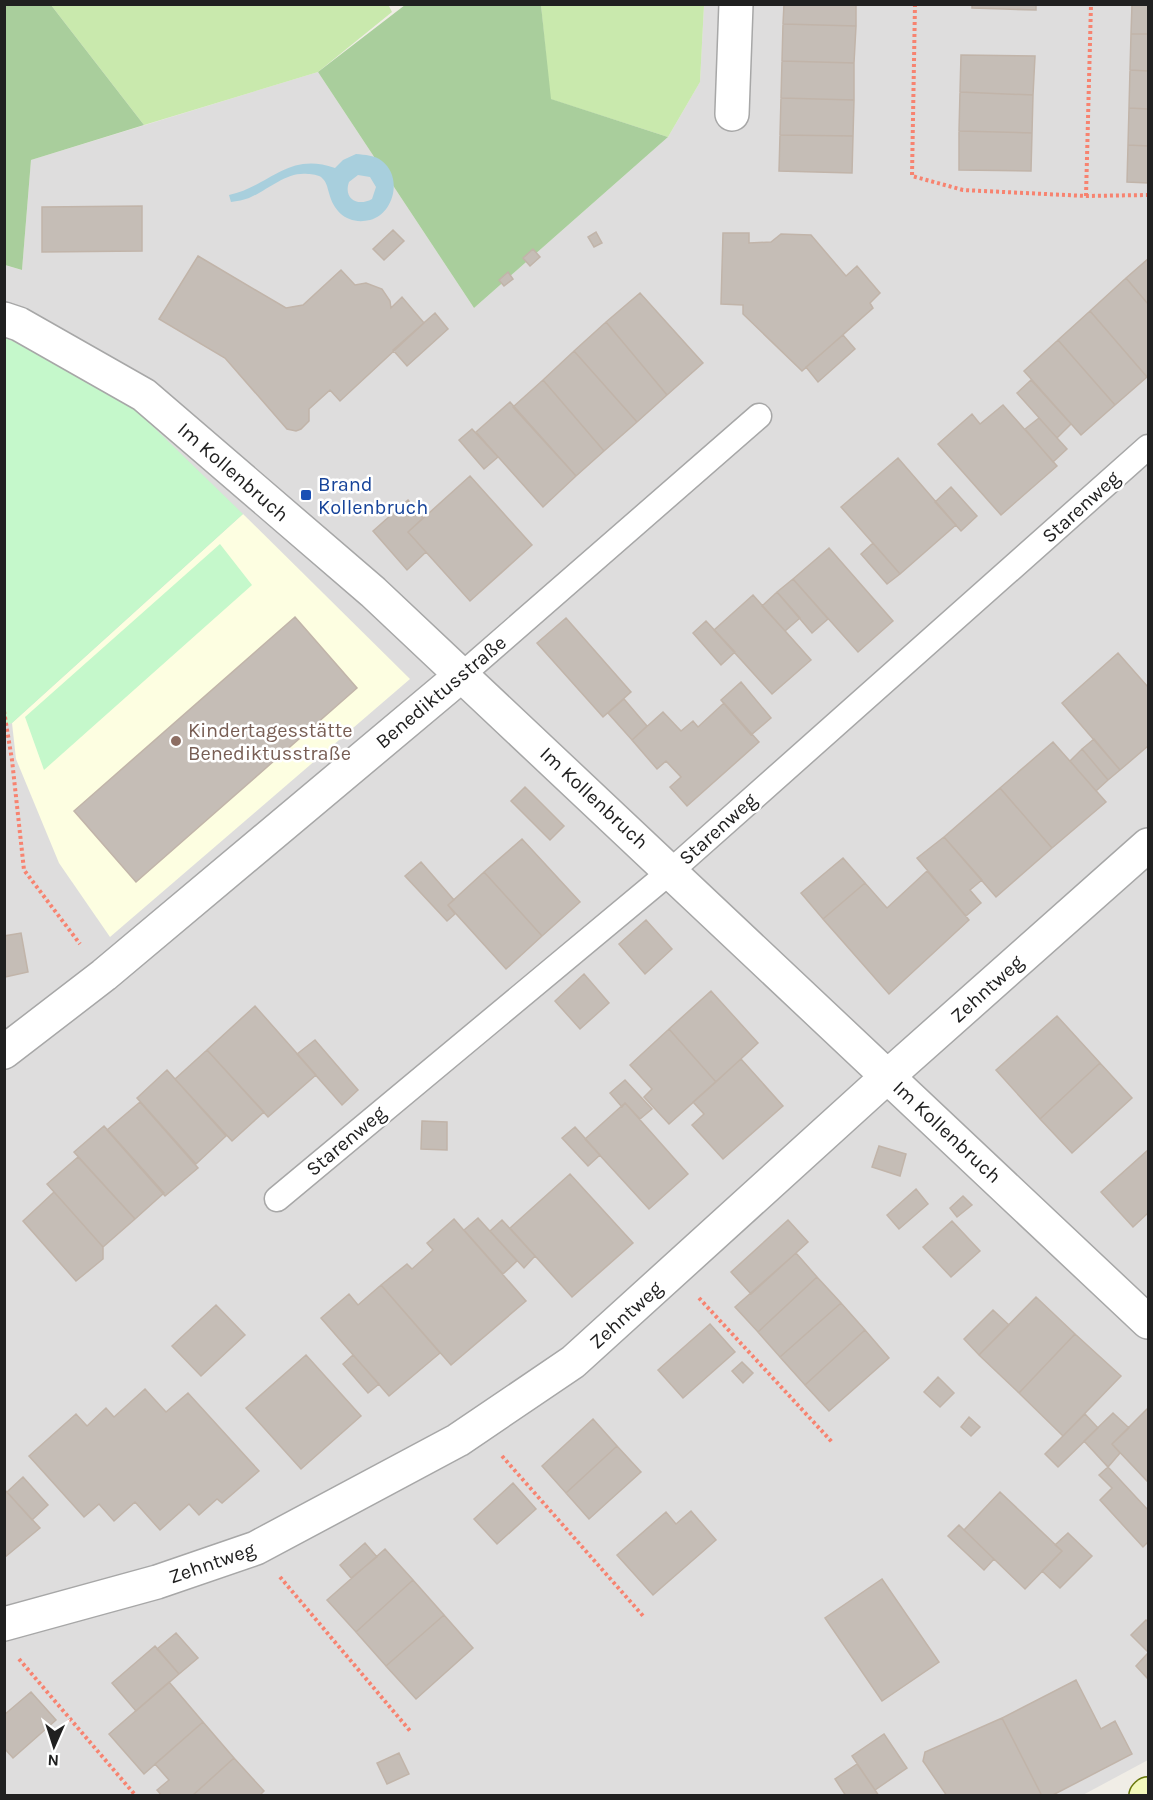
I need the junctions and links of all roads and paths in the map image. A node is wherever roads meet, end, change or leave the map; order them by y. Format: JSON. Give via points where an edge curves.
{"nodes":[{"id":1,"x":736,"y":4,"type":"edge"},
{"id":2,"x":915,"y":4,"type":"edge"},
{"id":3,"x":1091,"y":4,"type":"edge"},
{"id":4,"x":732,"y":114,"type":"dead end"},
{"id":5,"x":1149,"y":195,"type":"edge"},
{"id":6,"x":1086,"y":196,"type":"junction"},
{"id":7,"x":4,"y":319,"type":"edge"},
{"id":8,"x":759,"y":416,"type":"dead end"},
{"id":9,"x":1149,"y":447,"type":"edge"},
{"id":10,"x":463,"y":674,"type":"junction"},
{"id":11,"x":4,"y":711,"type":"edge"},
{"id":12,"x":12,"y":760,"type":"junction"},
{"id":13,"x":4,"y":762,"type":"edge"},
{"id":14,"x":1149,"y":845,"type":"edge"},
{"id":15,"x":671,"y":871,"type":"junction"},
{"id":16,"x":104,"y":975,"type":"junction"},
{"id":17,"x":4,"y":1052,"type":"edge"},
{"id":18,"x":888,"y":1076,"type":"junction"},
{"id":19,"x":277,"y":1199,"type":"dead end"},
{"id":20,"x":674,"y":1271,"type":"junction"},
{"id":21,"x":1149,"y":1322,"type":"edge"},
{"id":22,"x":477,"y":1428,"type":"junction"},
{"id":23,"x":832,"y":1442,"type":"dead end"},
{"id":24,"x":256,"y":1548,"type":"junction"},
{"id":25,"x":644,"y":1617,"type":"dead end"},
{"id":26,"x":8,"y":1638,"type":"edge"},
{"id":27,"x":411,"y":1732,"type":"dead end"},
{"id":28,"x":136,"y":1796,"type":"edge"}],
"edges":[{"from":1,"to":4,"type":"street"},
{"from":2,"to":6,"type":"path","via":[[912,176],[963,189]]},
{"from":3,"to":6,"type":"path"},
{"from":5,"to":6,"type":"path"},
{"from":7,"to":10,"type":"street","name":"Im Kollenbruch","via":[[144,395],[373,591]]},
{"from":8,"to":10,"type":"lane","name":"Benediktusstraße"},
{"from":9,"to":15,"type":"lane","name":"Starenweg"},
{"from":10,"to":15,"type":"street","name":"Im Kollenbruch"},
{"from":10,"to":16,"type":"street","name":"Benediktusstraße"},
{"from":11,"to":12,"type":"path"},
{"from":12,"to":13,"type":"path"},
{"from":12,"to":16,"type":"path","via":[[24,870]]},
{"from":14,"to":18,"type":"street","name":"Zehntweg"},
{"from":15,"to":18,"type":"street","name":"Im Kollenbruch"},
{"from":15,"to":19,"type":"lane","name":"Starenweg"},
{"from":16,"to":17,"type":"street","name":"Benediktusstraße"},
{"from":18,"to":20,"type":"street","name":"Zehntweg"},
{"from":18,"to":21,"type":"street","name":"Im Kollenbruch"},
{"from":20,"to":22,"type":"street","name":"Zehntweg","via":[[573,1362]]},
{"from":20,"to":23,"type":"path"},
{"from":22,"to":24,"type":"street","name":"Zehntweg"},
{"from":22,"to":25,"type":"path"},
{"from":24,"to":26,"type":"street","name":"Zehntweg"},
{"from":24,"to":27,"type":"path"},
{"from":26,"to":28,"type":"path"}]}
